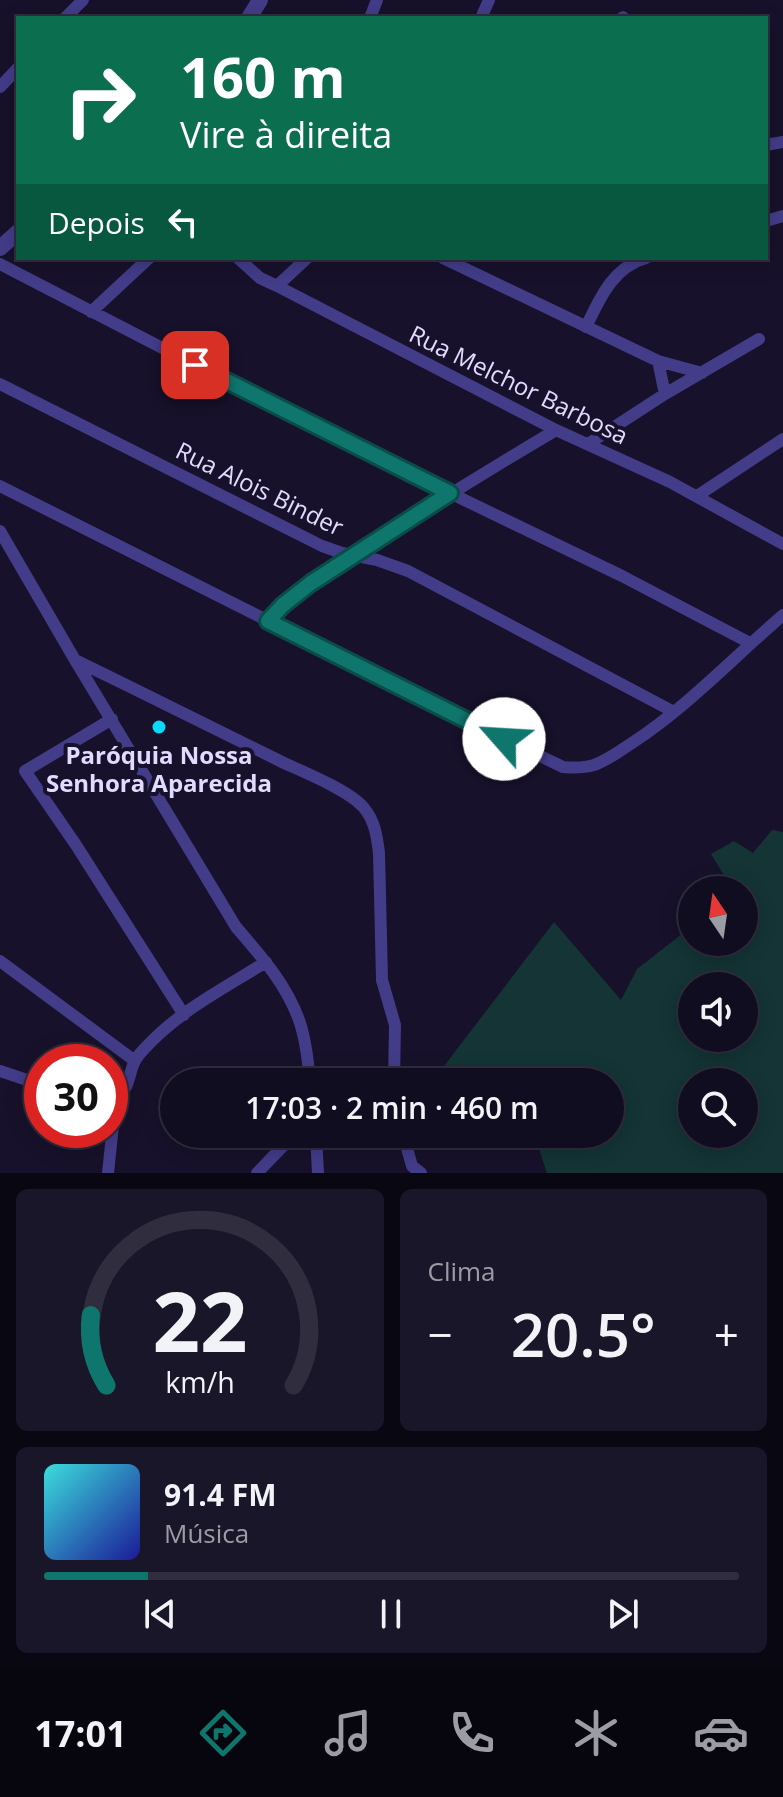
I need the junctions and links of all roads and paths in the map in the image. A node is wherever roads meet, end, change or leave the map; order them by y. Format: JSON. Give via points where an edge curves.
{"nodes":[{"id":1,"x":83,"y":0,"type":"edge"},
{"id":2,"x":67,"y":16,"type":"edge"},
{"id":3,"x":16,"y":70,"type":"edge"},
{"id":4,"x":0,"y":87,"type":"edge"},
{"id":5,"x":16,"y":234,"type":"edge"},
{"id":6,"x":0,"y":248,"type":"edge"},
{"id":7,"x":147,"y":260,"type":"edge"},
{"id":8,"x":240,"y":260,"type":"edge"},
{"id":9,"x":305,"y":260,"type":"edge"},
{"id":10,"x":447,"y":260,"type":"edge"},
{"id":11,"x":638,"y":260,"type":"edge"},
{"id":12,"x":0,"y":264,"type":"edge"},
{"id":13,"x":277,"y":286,"type":"junction"},
{"id":14,"x":91,"y":312,"type":"junction"},
{"id":15,"x":586,"y":327,"type":"junction"},
{"id":16,"x":759,"y":339,"type":"dead end"},
{"id":17,"x":658,"y":361,"type":"junction"},
{"id":18,"x":702,"y":373,"type":"junction"},
{"id":19,"x":0,"y":384,"type":"edge"},
{"id":20,"x":665,"y":394,"type":"junction"},
{"id":21,"x":556,"y":430,"type":"junction"},
{"id":22,"x":783,"y":439,"type":"edge"},
{"id":23,"x":588,"y":444,"type":"junction"},
{"id":24,"x":0,"y":486,"type":"edge"},
{"id":25,"x":450,"y":493,"type":"junction"},
{"id":26,"x":697,"y":496,"type":"junction"},
{"id":27,"x":0,"y":531,"type":"edge"},
{"id":28,"x":783,"y":544,"type":"edge"},
{"id":29,"x":355,"y":556,"type":"junction"},
{"id":30,"x":783,"y":615,"type":"edge"},
{"id":31,"x":268,"y":621,"type":"junction"},
{"id":32,"x":750,"y":643,"type":"junction"},
{"id":33,"x":75,"y":660,"type":"junction"},
{"id":34,"x":674,"y":712,"type":"junction"},
{"id":35,"x":112,"y":719,"type":"junction"},
{"id":36,"x":0,"y":961,"type":"edge"},
{"id":37,"x":266,"y":962,"type":"junction"},
{"id":38,"x":184,"y":1015,"type":"junction"},
{"id":39,"x":135,"y":1061,"type":"junction"},
{"id":40,"x":308,"y":1068,"type":"edge"},
{"id":41,"x":394,"y":1068,"type":"edge"},
{"id":42,"x":0,"y":1071,"type":"edge"},
{"id":43,"x":24,"y":1079,"type":"edge"},
{"id":44,"x":128,"y":1084,"type":"edge"},
{"id":45,"x":110,"y":1148,"type":"edge"},
{"id":46,"x":281,"y":1148,"type":"edge"},
{"id":47,"x":317,"y":1148,"type":"edge"},
{"id":48,"x":407,"y":1148,"type":"edge"},
{"id":49,"x":108,"y":1173,"type":"edge"},
{"id":50,"x":257,"y":1173,"type":"edge"},
{"id":51,"x":318,"y":1173,"type":"edge"},
{"id":52,"x":421,"y":1173,"type":"edge"}],
"edges":[{"from":1,"to":2,"type":"street"},
{"from":3,"to":4,"type":"street"},
{"from":5,"to":6,"type":"street"},
{"from":7,"to":14,"type":"street"},
{"from":8,"to":13,"type":"street","name":"Rua Melchor Barbosa"},
{"from":9,"to":13,"type":"street"},
{"from":10,"to":15,"type":"street"},
{"from":11,"to":15,"type":"street","via":[[612,280]]},
{"from":12,"to":14,"type":"street"},
{"from":13,"to":21,"type":"street","name":"Rua Melchor Barbosa"},
{"from":14,"to":25,"type":"street"},
{"from":15,"to":17,"type":"street"},
{"from":16,"to":18,"type":"street"},
{"from":17,"to":18,"type":"street"},
{"from":17,"to":20,"type":"street"},
{"from":18,"to":20,"type":"street"},
{"from":19,"to":29,"type":"street","name":"Rua Alois Binder","via":[[322,546]]},
{"from":20,"to":23,"type":"street"},
{"from":21,"to":23,"type":"street","name":"Rua Melchor Barbosa"},
{"from":21,"to":25,"type":"street"},
{"from":22,"to":26,"type":"street"},
{"from":23,"to":26,"type":"street","name":"Rua Melchor Barbosa"},
{"from":24,"to":31,"type":"street"},
{"from":25,"to":29,"type":"street"},
{"from":25,"to":32,"type":"street"},
{"from":26,"to":28,"type":"street","name":"Rua Melchor Barbosa"},
{"from":27,"to":33,"type":"street"},
{"from":29,"to":31,"type":"street","via":[[311,583]]},
{"from":29,"to":34,"type":"street","name":"Rua Alois Binder","via":[[408,571]]},
{"from":30,"to":32,"type":"street"},
{"from":31,"to":34,"type":"street","via":[[563,767],[607,759]]},
{"from":32,"to":34,"type":"street"},
{"from":33,"to":35,"type":"street"},
{"from":33,"to":41,"type":"street","via":[[315,778],[363,807],[377,833],[382,980],[395,1025]]},
{"from":35,"to":37,"type":"street","via":[[236,927]]},
{"from":35,"to":38,"type":"street","via":[[25,771]]},
{"from":36,"to":39,"type":"street"},
{"from":37,"to":38,"type":"street"},
{"from":37,"to":40,"type":"street","via":[[300,1023]]},
{"from":38,"to":39,"type":"street"},
{"from":39,"to":44,"type":"street"},
{"from":42,"to":43,"type":"street"},
{"from":45,"to":49,"type":"street"},
{"from":46,"to":50,"type":"street"},
{"from":47,"to":51,"type":"street"},
{"from":48,"to":52,"type":"street","via":[[412,1166]]}]}
